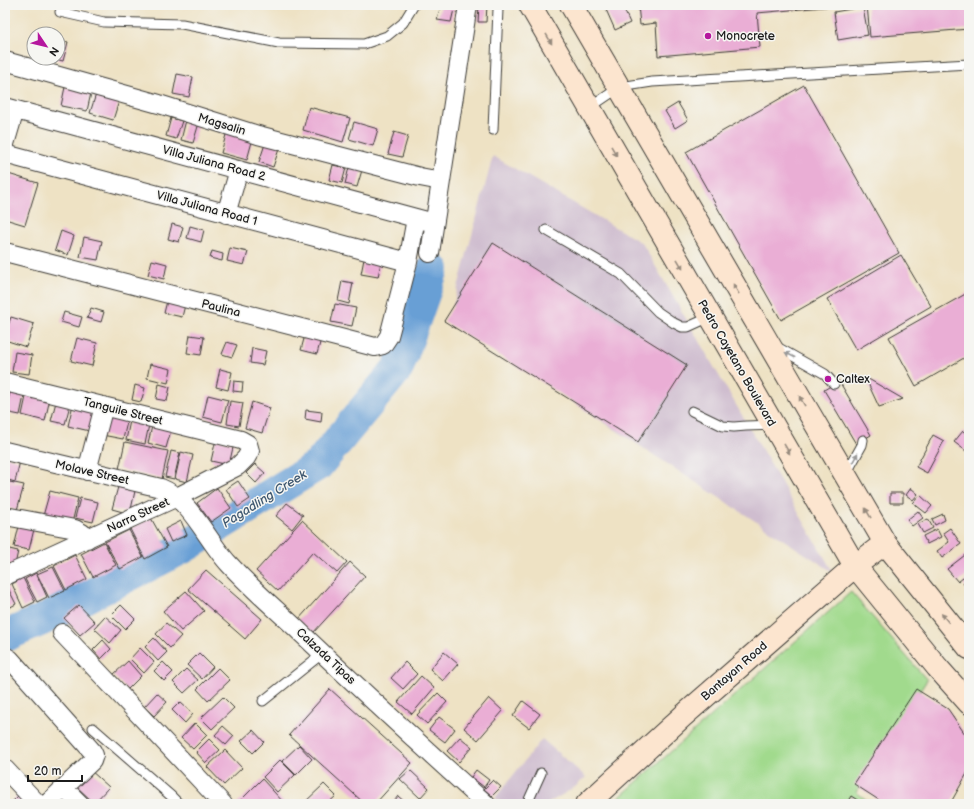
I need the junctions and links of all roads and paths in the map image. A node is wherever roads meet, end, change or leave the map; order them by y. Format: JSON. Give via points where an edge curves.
{"nodes":[{"id":1,"x":414,"y":5,"type":"edge"},
{"id":2,"x":468,"y":5,"type":"edge"},
{"id":3,"x":500,"y":5,"type":"edge"},
{"id":4,"x":530,"y":5,"type":"edge"},
{"id":5,"x":571,"y":5,"type":"edge"},
{"id":6,"x":60,"y":12,"type":"dead end"},
{"id":7,"x":5,"y":61,"type":"edge"},
{"id":8,"x":969,"y":64,"type":"edge"},
{"id":9,"x":620,"y":88,"type":"junction"},
{"id":10,"x":10,"y":108,"type":"edge"},
{"id":11,"x":589,"y":108,"type":"junction"},
{"id":12,"x":493,"y":130,"type":"dead end"},
{"id":13,"x":5,"y":144,"type":"edge"},
{"id":14,"x":5,"y":154,"type":"edge"},
{"id":15,"x":239,"y":170,"type":"junction"},
{"id":16,"x":441,"y":181,"type":"junction"},
{"id":17,"x":226,"y":214,"type":"junction"},
{"id":18,"x":424,"y":220,"type":"junction"},
{"id":19,"x":546,"y":230,"type":"dead end"},
{"id":20,"x":5,"y":252,"type":"edge"},
{"id":21,"x":430,"y":253,"type":"dead end"},
{"id":22,"x":408,"y":262,"type":"junction"},
{"id":23,"x":710,"y":317,"type":"junction"},
{"id":24,"x":767,"y":342,"type":"junction"},
{"id":25,"x":5,"y":382,"type":"edge"},
{"id":26,"x":834,"y":384,"type":"dead end"},
{"id":27,"x":104,"y":406,"type":"junction"},
{"id":28,"x":692,"y":411,"type":"dead end"},
{"id":29,"x":773,"y":425,"type":"junction"},
{"id":30,"x":241,"y":440,"type":"joint"},
{"id":31,"x":863,"y":440,"type":"dead end"},
{"id":32,"x":5,"y":451,"type":"edge"},
{"id":33,"x":87,"y":471,"type":"junction"},
{"id":34,"x":845,"y":475,"type":"junction"},
{"id":35,"x":177,"y":497,"type":"junction"},
{"id":36,"x":5,"y":516,"type":"edge"},
{"id":37,"x":87,"y":539,"type":"junction"},
{"id":38,"x":885,"y":543,"type":"junction"},
{"id":39,"x":855,"y":566,"type":"junction"},
{"id":40,"x":5,"y":576,"type":"edge"},
{"id":41,"x":62,"y":633,"type":"dead end"},
{"id":42,"x":969,"y":648,"type":"edge"},
{"id":43,"x":322,"y":653,"type":"junction"},
{"id":44,"x":5,"y":656,"type":"edge"},
{"id":45,"x":263,"y":701,"type":"dead end"},
{"id":46,"x":969,"y":703,"type":"edge"},
{"id":47,"x":93,"y":728,"type":"dead end"},
{"id":48,"x":5,"y":769,"type":"edge"},
{"id":49,"x":541,"y":773,"type":"dead end"},
{"id":50,"x":64,"y":788,"type":"junction"},
{"id":51,"x":38,"y":804,"type":"edge"},
{"id":52,"x":47,"y":804,"type":"edge"},
{"id":53,"x":80,"y":804,"type":"edge"},
{"id":54,"x":179,"y":804,"type":"edge"},
{"id":55,"x":223,"y":804,"type":"edge"},
{"id":56,"x":486,"y":804,"type":"edge"},
{"id":57,"x":527,"y":804,"type":"edge"},
{"id":58,"x":587,"y":804,"type":"edge"}],
"edges":[{"from":1,"to":6,"type":"lane","via":[[403,23],[387,36],[364,44],[279,43],[182,24],[104,22]]},
{"from":2,"to":16,"type":"street"},
{"from":3,"to":12,"type":"lane"},
{"from":4,"to":11,"type":"main road","name":"Pedro Cayetano Boulevard","one_way":true},
{"from":5,"to":9,"type":"main road"},
{"from":7,"to":16,"type":"street","name":"Magsalin","via":[[258,135]]},
{"from":8,"to":9,"type":"lane","via":[[652,82]]},
{"from":9,"to":11,"type":"lane"},
{"from":24,"to":9,"type":"main road","one_way":true},
{"from":10,"to":13,"type":"street"},
{"from":10,"to":15,"type":"street","name":"Villa Juliana Road 2"},
{"from":11,"to":23,"type":"main road","name":"Pedro Cayetano Boulevard","one_way":true},
{"from":14,"to":17,"type":"street","name":"Villa Juliana Road 1"},
{"from":15,"to":17,"type":"street"},
{"from":15,"to":18,"type":"street","name":"Villa Juliana Road 2"},
{"from":16,"to":18,"type":"street"},
{"from":17,"to":22,"type":"street","name":"Villa Juliana Road 1"},
{"from":18,"to":21,"type":"street"},
{"from":18,"to":22,"type":"street","name":"Paulina"},
{"from":19,"to":23,"type":"lane","via":[[621,274],[658,312],[674,323],[688,327]]},
{"from":20,"to":22,"type":"street","name":"Paulina","via":[[374,347],[383,345],[389,336]]},
{"from":23,"to":29,"type":"main road","name":"Pedro Cayetano Boulevard"},
{"from":26,"to":24,"type":"lane","one_way":true,"via":[[824,374]]},
{"from":34,"to":24,"type":"main road","one_way":true},
{"from":25,"to":27,"type":"street","name":"Tanguile Street"},
{"from":27,"to":30,"type":"street","name":"Tanguile Street"},
{"from":27,"to":33,"type":"street"},
{"from":28,"to":29,"type":"lane","via":[[723,426]]},
{"from":29,"to":39,"type":"main road","name":"Pedro Cayetano Boulevard","one_way":true},
{"from":30,"to":35,"type":"street","name":"Narra Street","via":[[248,444],[250,451],[238,466]]},
{"from":34,"to":31,"type":"lane","one_way":true},
{"from":32,"to":33,"type":"street","name":"Molave Street"},
{"from":33,"to":35,"type":"street","name":"Molave Street","via":[[161,488]]},
{"from":38,"to":34,"type":"main road","one_way":true},
{"from":35,"to":37,"type":"street","name":"Narra Street"},
{"from":35,"to":43,"type":"street","name":"Calzada Tipas","via":[[228,563]]},
{"from":36,"to":37,"type":"street","via":[[75,529]]},
{"from":37,"to":40,"type":"street","name":"Narra Street"},
{"from":38,"to":39,"type":"main road","name":"Bantayan Road"},
{"from":42,"to":38,"type":"main road","one_way":true},
{"from":39,"to":46,"type":"main road","name":"Pedro Cayetano Boulevard"},
{"from":39,"to":58,"type":"main road","name":"Bantayan Road","via":[[683,716]]},
{"from":41,"to":55,"type":"street"},
{"from":43,"to":45,"type":"lane"},
{"from":43,"to":56,"type":"street","name":"Calzada Tipas"},
{"from":44,"to":50,"type":"street","via":[[94,755],[92,761]]},
{"from":47,"to":54,"type":"lane"},
{"from":48,"to":51,"type":"street"},
{"from":49,"to":57,"type":"lane"},
{"from":50,"to":52,"type":"street"},
{"from":50,"to":53,"type":"street"}]}
